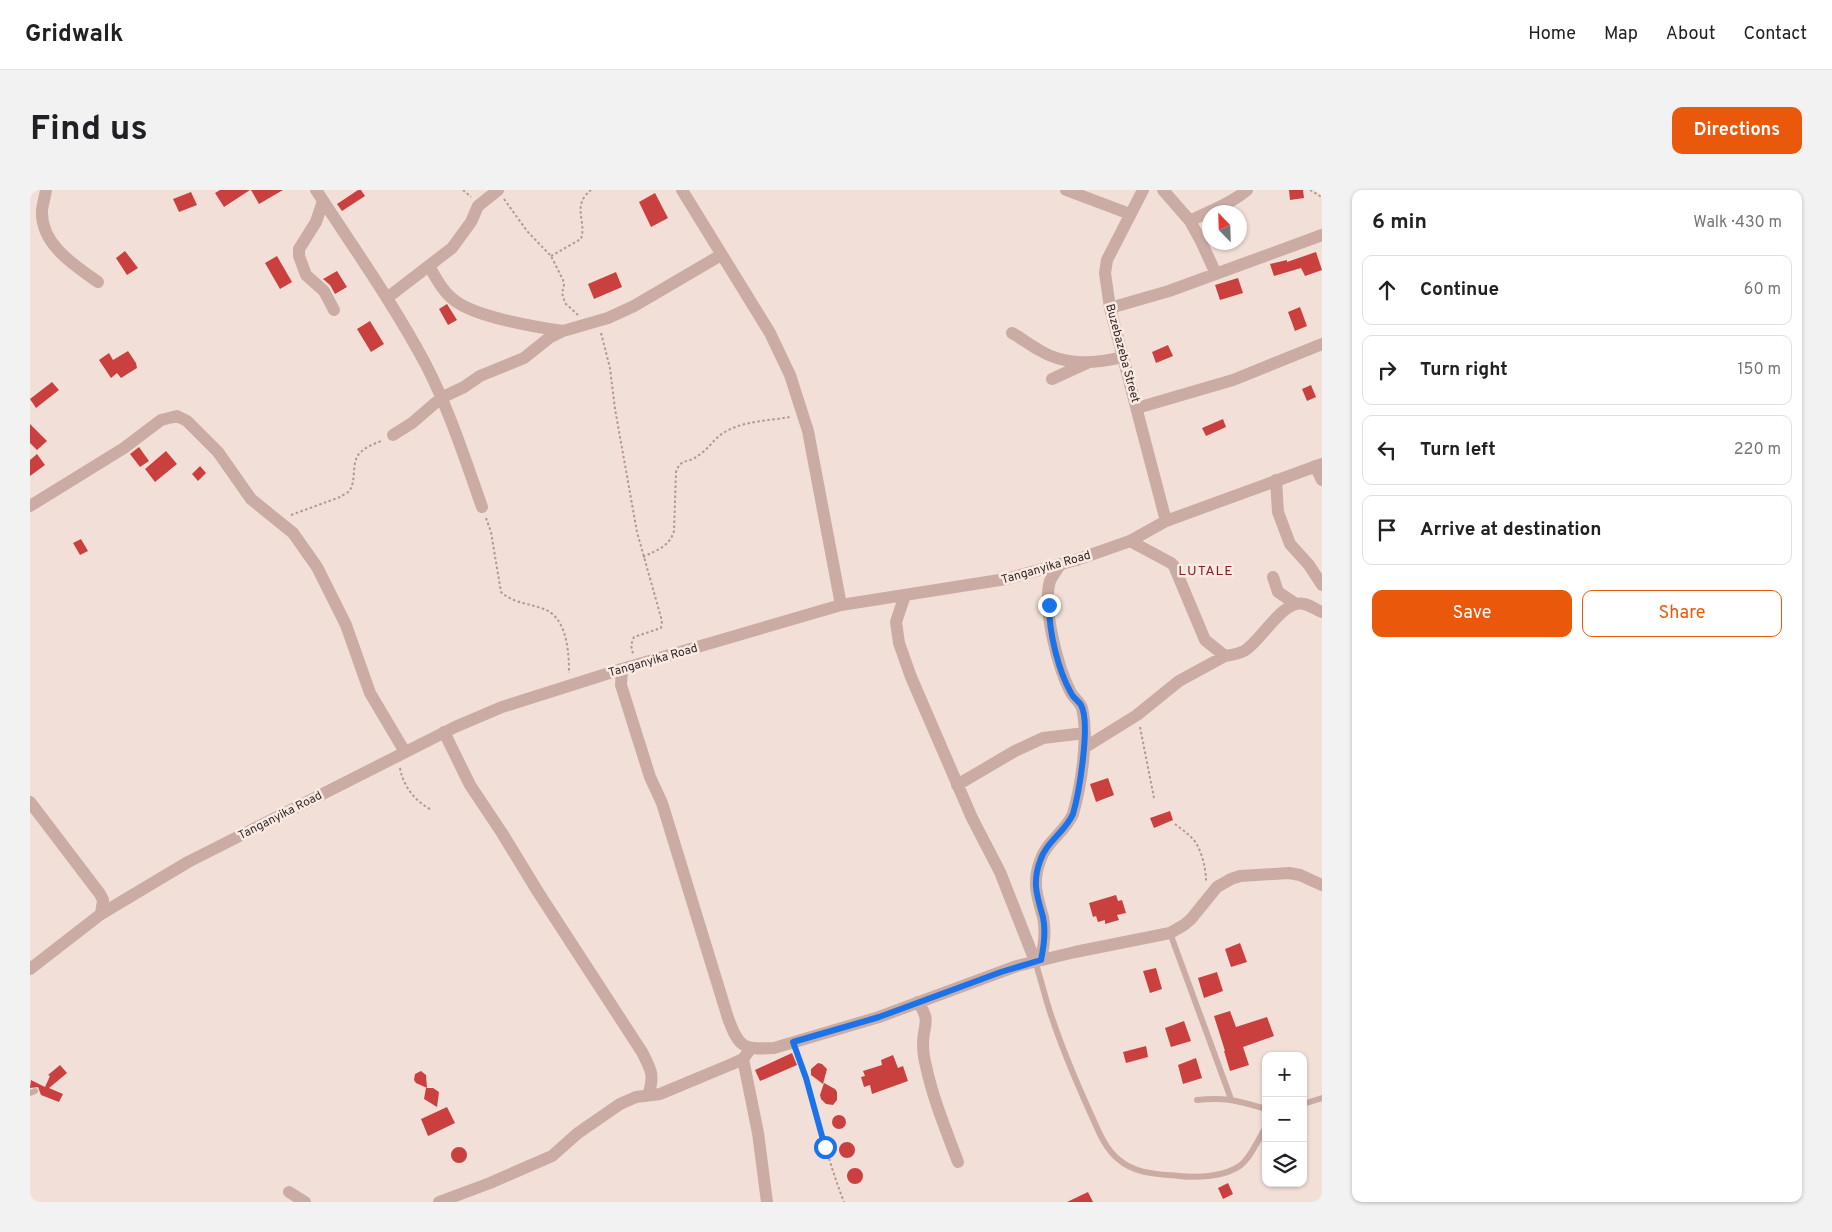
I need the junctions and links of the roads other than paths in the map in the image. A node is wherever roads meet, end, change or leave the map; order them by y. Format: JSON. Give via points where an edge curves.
{"nodes":[{"id":1,"x":46,"y":190,"type":"edge"},
{"id":2,"x":682,"y":190,"type":"edge"},
{"id":3,"x":1066,"y":190,"type":"edge"},
{"id":4,"x":1142,"y":190,"type":"edge"},
{"id":5,"x":1163,"y":190,"type":"edge"},
{"id":6,"x":1247,"y":190,"type":"edge"},
{"id":7,"x":500,"y":193,"type":"edge"},
{"id":8,"x":319,"y":195,"type":"edge"},
{"id":9,"x":1130,"y":214,"type":"junction"},
{"id":10,"x":1190,"y":221,"type":"junction"},
{"id":11,"x":1322,"y":235,"type":"edge"},
{"id":12,"x":721,"y":255,"type":"junction"},
{"id":13,"x":429,"y":266,"type":"junction"},
{"id":14,"x":1216,"y":274,"type":"junction"},
{"id":15,"x":98,"y":282,"type":"dead end"},
{"id":16,"x":387,"y":298,"type":"junction"},
{"id":17,"x":1110,"y":308,"type":"junction"},
{"id":18,"x":334,"y":310,"type":"dead end"},
{"id":19,"x":563,"y":331,"type":"junction"},
{"id":20,"x":1012,"y":333,"type":"dead end"},
{"id":21,"x":1322,"y":344,"type":"edge"},
{"id":22,"x":1123,"y":358,"type":"junction"},
{"id":23,"x":1087,"y":363,"type":"junction"},
{"id":24,"x":1052,"y":379,"type":"dead end"},
{"id":25,"x":441,"y":398,"type":"junction"},
{"id":26,"x":1137,"y":408,"type":"junction"},
{"id":27,"x":393,"y":435,"type":"road end"},
{"id":28,"x":1318,"y":465,"type":"edge"},
{"id":29,"x":1276,"y":480,"type":"junction"},
{"id":30,"x":1322,"y":480,"type":"edge"},
{"id":31,"x":30,"y":506,"type":"edge"},
{"id":32,"x":482,"y":508,"type":"road end"},
{"id":33,"x":1166,"y":521,"type":"junction"},
{"id":34,"x":1130,"y":541,"type":"junction"},
{"id":35,"x":1060,"y":565,"type":"junction"},
{"id":36,"x":1272,"y":577,"type":"dead end"},
{"id":37,"x":1322,"y":585,"type":"edge"},
{"id":38,"x":905,"y":595,"type":"junction"},
{"id":39,"x":1296,"y":604,"type":"junction"},
{"id":40,"x":841,"y":606,"type":"junction"},
{"id":41,"x":1322,"y":612,"type":"edge"},
{"id":42,"x":1225,"y":656,"type":"junction"},
{"id":43,"x":622,"y":669,"type":"junction"},
{"id":44,"x":444,"y":732,"type":"junction"},
{"id":45,"x":1085,"y":733,"type":"junction"},
{"id":46,"x":1084,"y":748,"type":"junction"},
{"id":47,"x":402,"y":754,"type":"junction"},
{"id":48,"x":957,"y":785,"type":"junction"},
{"id":49,"x":30,"y":802,"type":"edge"},
{"id":50,"x":1322,"y":884,"type":"edge"},
{"id":51,"x":101,"y":914,"type":"junction"},
{"id":52,"x":1170,"y":933,"type":"junction"},
{"id":53,"x":1038,"y":960,"type":"junction"},
{"id":54,"x":30,"y":969,"type":"edge"},
{"id":55,"x":918,"y":1002,"type":"junction"},
{"id":56,"x":751,"y":1048,"type":"junction"},
{"id":57,"x":742,"y":1059,"type":"junction"},
{"id":58,"x":648,"y":1095,"type":"junction"},
{"id":59,"x":1322,"y":1098,"type":"edge"},
{"id":60,"x":1231,"y":1099,"type":"junction"},
{"id":61,"x":1197,"y":1100,"type":"dead end"},
{"id":62,"x":1307,"y":1103,"type":"edge"},
{"id":63,"x":1262,"y":1108,"type":"edge"},
{"id":64,"x":1262,"y":1134,"type":"edge"},
{"id":65,"x":958,"y":1162,"type":"dead end"},
{"id":66,"x":289,"y":1192,"type":"dead end"},
{"id":67,"x":305,"y":1202,"type":"edge"},
{"id":68,"x":439,"y":1202,"type":"edge"},
{"id":69,"x":767,"y":1202,"type":"edge"}],
"edges":[{"from":1,"to":15,"type":"street","via":[[42,210],[45,226],[56,248]]},
{"from":2,"to":12,"type":"street"},
{"from":3,"to":9,"type":"street"},
{"from":4,"to":9,"type":"street","name":"Buzebazeba Street"},
{"from":5,"to":10,"type":"street"},
{"from":6,"to":10,"type":"street"},
{"from":7,"to":13,"type":"street","via":[[478,206],[463,235]]},
{"from":8,"to":16,"type":"street"},
{"from":8,"to":18,"type":"street","via":[[316,222],[299,249],[299,256],[306,275],[324,291]]},
{"from":9,"to":17,"type":"street","name":"Buzebazeba Street","via":[[1107,260]]},
{"from":10,"to":14,"type":"street"},
{"from":11,"to":14,"type":"street"},
{"from":12,"to":19,"type":"street","via":[[634,306]]},
{"from":12,"to":40,"type":"street","via":[[770,333],[804,415]]},
{"from":13,"to":16,"type":"street"},
{"from":13,"to":19,"type":"street","via":[[455,301],[497,317]]},
{"from":14,"to":17,"type":"street"},
{"from":16,"to":25,"type":"street","via":[[417,348]]},
{"from":17,"to":22,"type":"street","name":"Buzebazeba Street"},
{"from":19,"to":25,"type":"street","via":[[524,358],[480,376]]},
{"from":20,"to":23,"type":"street","via":[[1040,352],[1065,361]]},
{"from":21,"to":26,"type":"street","via":[[1233,380]]},
{"from":22,"to":23,"type":"street"},
{"from":22,"to":26,"type":"street","name":"Buzebazeba Street"},
{"from":23,"to":24,"type":"street"},
{"from":25,"to":27,"type":"street"},
{"from":25,"to":32,"type":"street"},
{"from":26,"to":33,"type":"street","name":"Buzebazeba Street"},
{"from":28,"to":29,"type":"street","name":"Tanganyika Road"},
{"from":28,"to":30,"type":"street"},
{"from":29,"to":33,"type":"street","name":"Tanganyika Road"},
{"from":29,"to":37,"type":"street","via":[[1278,512],[1290,544]]},
{"from":31,"to":47,"type":"street","via":[[124,448],[161,420],[177,416],[188,421],[218,452],[251,499],[293,533],[317,567],[346,625],[370,693]]},
{"from":33,"to":34,"type":"street","name":"Tanganyika Road"},
{"from":34,"to":35,"type":"street","name":"Tanganyika Road"},
{"from":34,"to":42,"type":"street","via":[[1171,562],[1205,640]]},
{"from":35,"to":38,"type":"street","name":"Tanganyika Road","via":[[998,581]]},
{"from":35,"to":45,"type":"street","via":[[1050,580],[1052,636],[1056,657],[1071,694],[1081,705]]},
{"from":36,"to":39,"type":"street","via":[[1278,592]]},
{"from":38,"to":40,"type":"street","name":"Tanganyika Road"},
{"from":38,"to":48,"type":"street","via":[[896,622],[899,643]]},
{"from":39,"to":41,"type":"street"},
{"from":39,"to":42,"type":"street","via":[[1273,621],[1253,645]]},
{"from":40,"to":43,"type":"street","name":"Tanganyika Road"},
{"from":42,"to":46,"type":"street","via":[[1179,681],[1137,715]]},
{"from":43,"to":44,"type":"street","name":"Tanganyika Road","via":[[502,707]]},
{"from":43,"to":56,"type":"street","via":[[621,685],[650,777],[662,803],[728,1018],[736,1038],[743,1046]]},
{"from":44,"to":47,"type":"street","name":"Tanganyika Road"},
{"from":44,"to":58,"type":"street","via":[[470,785],[642,1052],[652,1071]]},
{"from":45,"to":46,"type":"street"},
{"from":45,"to":48,"type":"street","via":[[1043,738]]},
{"from":46,"to":53,"type":"street","via":[[1073,814],[1043,853],[1036,874],[1037,899],[1044,929],[1044,945]]},
{"from":47,"to":51,"type":"street","name":"Tanganyika Road","via":[[188,862]]},
{"from":48,"to":53,"type":"street"},
{"from":49,"to":51,"type":"street","via":[[100,894],[103,900]]},
{"from":50,"to":52,"type":"street","via":[[1289,873],[1240,876],[1217,887],[1184,926]]},
{"from":51,"to":54,"type":"street","name":"Tanganyika Road"},
{"from":52,"to":53,"type":"street"},
{"from":52,"to":60,"type":"lane"},
{"from":53,"to":55,"type":"street"},
{"from":53,"to":64,"type":"lane","via":[[1059,1037],[1102,1139],[1119,1160],[1149,1174],[1194,1177],[1223,1173],[1242,1164]]},
{"from":55,"to":56,"type":"street","via":[[774,1048]]},
{"from":55,"to":65,"type":"street","via":[[926,1019],[925,1064]]},
{"from":56,"to":57,"type":"street"},
{"from":57,"to":58,"type":"street","via":[[660,1094]]},
{"from":57,"to":69,"type":"street","via":[[758,1133]]},
{"from":58,"to":68,"type":"street","via":[[620,1104],[578,1132],[552,1156]]},
{"from":59,"to":62,"type":"lane"},
{"from":60,"to":61,"type":"lane"},
{"from":60,"to":63,"type":"lane"},
{"from":66,"to":67,"type":"street"}]}
